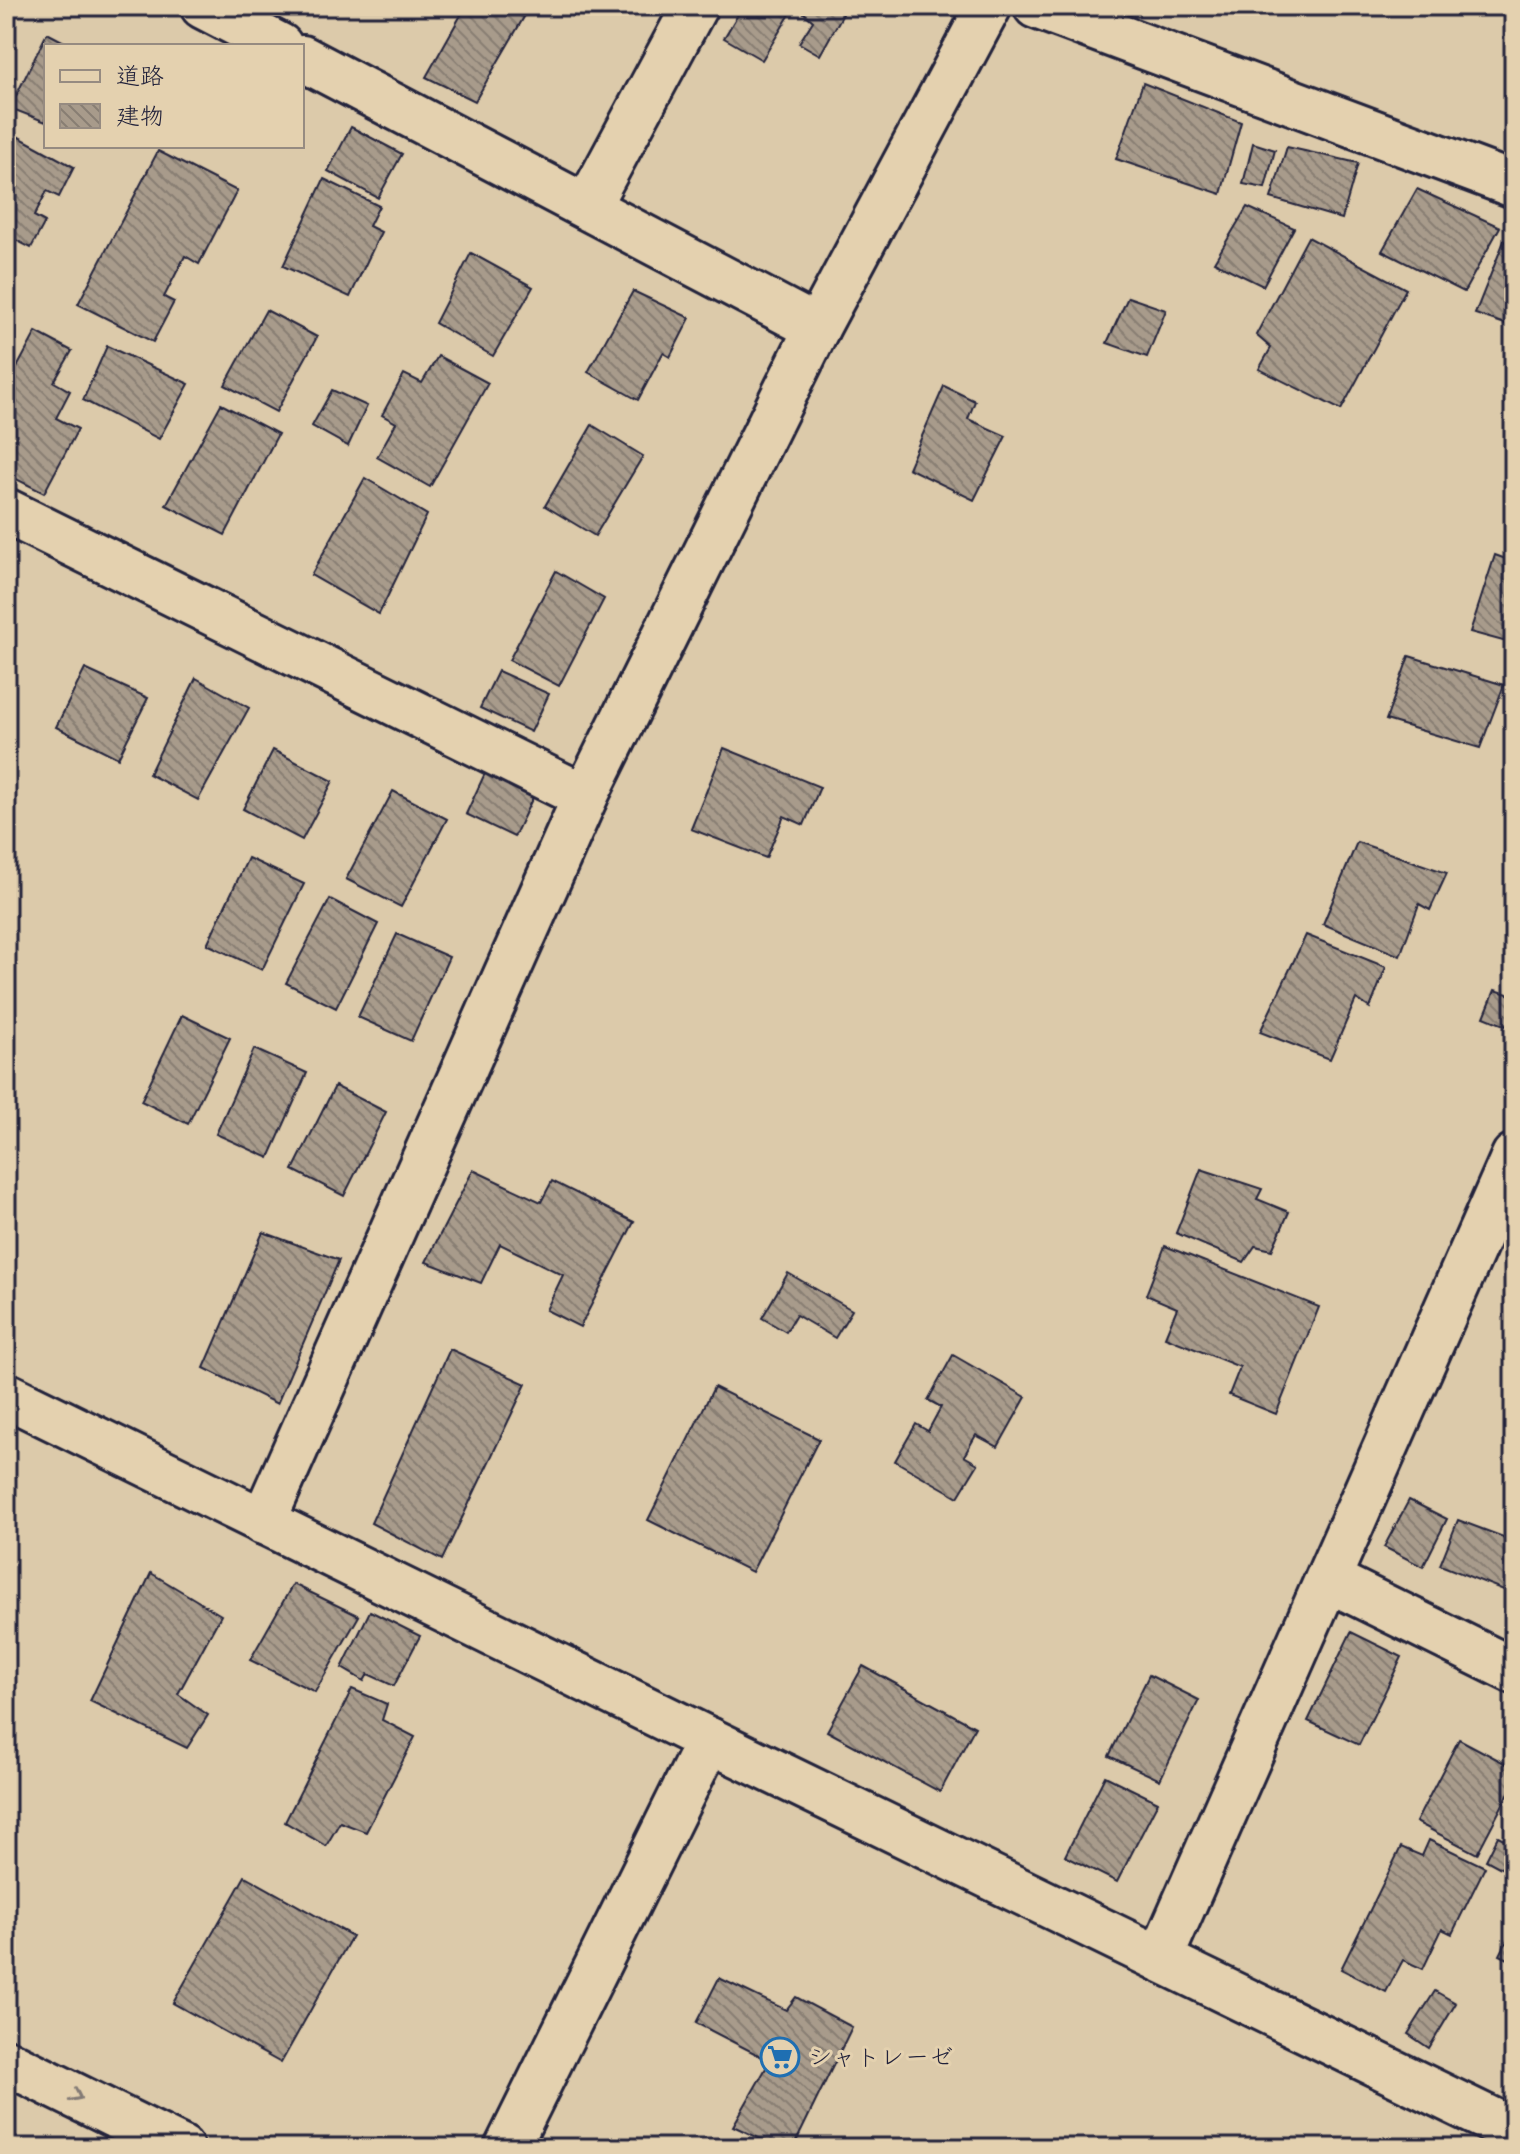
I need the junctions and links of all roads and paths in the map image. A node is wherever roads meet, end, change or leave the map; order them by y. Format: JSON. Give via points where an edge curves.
{"nodes":[{"id":1,"x":203,"y":6,"type":"edge"},
{"id":2,"x":695,"y":6,"type":"edge"},
{"id":3,"x":989,"y":6,"type":"edge"},
{"id":4,"x":1036,"y":6,"type":"edge"},
{"id":5,"x":276,"y":44,"type":"edge"},
{"id":6,"x":304,"y":59,"type":"edge"},
{"id":7,"x":1514,"y":185,"type":"edge"},
{"id":8,"x":587,"y":207,"type":"junction"},
{"id":9,"x":817,"y":328,"type":"junction"},
{"id":10,"x":6,"y":511,"type":"edge"},
{"id":11,"x":585,"y":797,"type":"junction"},
{"id":12,"x":1514,"y":1156,"type":"edge"},
{"id":13,"x":6,"y":1395,"type":"edge"},
{"id":14,"x":263,"y":1522,"type":"junction"},
{"id":15,"x":1328,"y":1579,"type":"junction"},
{"id":16,"x":1514,"y":1671,"type":"edge"},
{"id":17,"x":709,"y":1740,"type":"junction"},
{"id":18,"x":1160,"y":1959,"type":"junction"},
{"id":19,"x":6,"y":2062,"type":"edge"},
{"id":20,"x":1514,"y":2131,"type":"edge"},
{"id":21,"x":181,"y":2148,"type":"edge"},
{"id":22,"x":507,"y":2148,"type":"edge"}],
"edges":[{"from":1,"to":5,"type":"main road"},
{"from":2,"to":8,"type":"main road"},
{"from":3,"to":9,"type":"main road"},
{"from":4,"to":7,"type":"main road"},
{"from":6,"to":8,"type":"main road"},
{"from":8,"to":9,"type":"main road"},
{"from":9,"to":11,"type":"main road"},
{"from":10,"to":11,"type":"main road"},
{"from":11,"to":14,"type":"main road"},
{"from":12,"to":15,"type":"main road"},
{"from":13,"to":14,"type":"main road"},
{"from":14,"to":17,"type":"main road"},
{"from":15,"to":16,"type":"main road"},
{"from":15,"to":18,"type":"main road"},
{"from":17,"to":18,"type":"main road"},
{"from":17,"to":22,"type":"main road"},
{"from":18,"to":20,"type":"main road"},
{"from":19,"to":21,"type":"main road","one_way":true}]}
